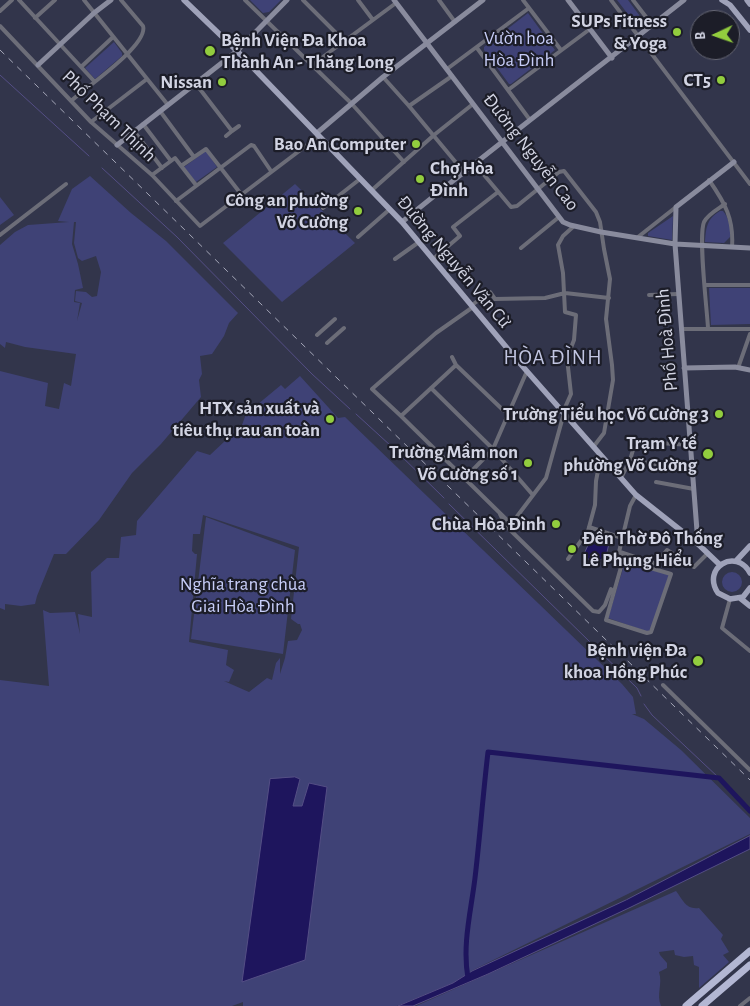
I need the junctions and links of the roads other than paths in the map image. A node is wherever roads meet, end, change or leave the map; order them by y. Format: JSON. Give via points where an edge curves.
{"nodes":[{"id":1,"x":12,"y":0,"type":"edge"},
{"id":2,"x":19,"y":0,"type":"edge"},
{"id":3,"x":55,"y":0,"type":"edge"},
{"id":4,"x":84,"y":0,"type":"edge"},
{"id":5,"x":112,"y":0,"type":"edge"},
{"id":6,"x":121,"y":0,"type":"edge"},
{"id":7,"x":184,"y":0,"type":"edge"},
{"id":8,"x":245,"y":0,"type":"edge"},
{"id":9,"x":287,"y":0,"type":"edge"},
{"id":10,"x":303,"y":0,"type":"edge"},
{"id":11,"x":358,"y":0,"type":"edge"},
{"id":12,"x":439,"y":0,"type":"edge"},
{"id":13,"x":483,"y":0,"type":"edge"},
{"id":14,"x":523,"y":0,"type":"edge"},
{"id":15,"x":568,"y":0,"type":"edge"},
{"id":16,"x":611,"y":0,"type":"edge"},
{"id":17,"x":633,"y":0,"type":"edge"},
{"id":18,"x":672,"y":0,"type":"edge"},
{"id":19,"x":684,"y":0,"type":"edge"},
{"id":20,"x":722,"y":0,"type":"edge"},
{"id":21,"x":747,"y":0,"type":"edge"},
{"id":22,"x":395,"y":2,"type":"edge"},
{"id":23,"x":750,"y":4,"type":"edge"},
{"id":24,"x":677,"y":6,"type":"junction"},
{"id":25,"x":529,"y":8,"type":"junction"},
{"id":26,"x":0,"y":11,"type":"edge"},
{"id":27,"x":94,"y":13,"type":"junction"},
{"id":28,"x":35,"y":18,"type":"junction"},
{"id":29,"x":373,"y":20,"type":"junction"},
{"id":30,"x":267,"y":21,"type":"junction"},
{"id":31,"x":455,"y":22,"type":"junction"},
{"id":32,"x":0,"y":26,"type":"edge"},
{"id":33,"x":653,"y":26,"type":"junction"},
{"id":34,"x":590,"y":29,"type":"junction"},
{"id":35,"x":750,"y":30,"type":"edge"},
{"id":36,"x":113,"y":37,"type":"junction"},
{"id":37,"x":638,"y":37,"type":"junction"},
{"id":38,"x":344,"y":41,"type":"junction"},
{"id":39,"x":427,"y":43,"type":"junction"},
{"id":40,"x":60,"y":44,"type":"junction"},
{"id":41,"x":477,"y":48,"type":"junction"},
{"id":42,"x":561,"y":50,"type":"junction"},
{"id":43,"x":237,"y":51,"type":"junction"},
{"id":44,"x":127,"y":55,"type":"junction"},
{"id":45,"x":612,"y":58,"type":"junction"},
{"id":46,"x":38,"y":65,"type":"junction"},
{"id":47,"x":312,"y":65,"type":"junction"},
{"id":48,"x":81,"y":67,"type":"junction"},
{"id":49,"x":447,"y":70,"type":"junction"},
{"id":50,"x":452,"y":76,"type":"junction"},
{"id":51,"x":383,"y":77,"type":"junction"},
{"id":52,"x":147,"y":79,"type":"junction"},
{"id":53,"x":94,"y":81,"type":"junction"},
{"id":54,"x":196,"y":84,"type":"junction"},
{"id":55,"x":508,"y":90,"type":"junction"},
{"id":56,"x":70,"y":100,"type":"junction"},
{"id":57,"x":351,"y":104,"type":"junction"},
{"id":58,"x":473,"y":104,"type":"junction"},
{"id":59,"x":168,"y":105,"type":"junction"},
{"id":60,"x":410,"y":106,"type":"junction"},
{"id":61,"x":160,"y":111,"type":"junction"},
{"id":62,"x":530,"y":120,"type":"junction"},
{"id":63,"x":91,"y":122,"type":"junction"},
{"id":64,"x":143,"y":124,"type":"junction"},
{"id":65,"x":239,"y":126,"type":"dead end"},
{"id":66,"x":134,"y":131,"type":"junction"},
{"id":67,"x":232,"y":131,"type":"junction"},
{"id":68,"x":318,"y":135,"type":"junction"},
{"id":69,"x":434,"y":135,"type":"junction"},
{"id":70,"x":226,"y":136,"type":"dead end"},
{"id":71,"x":502,"y":141,"type":"junction"},
{"id":72,"x":117,"y":145,"type":"junction"},
{"id":73,"x":194,"y":157,"type":"junction"},
{"id":74,"x":171,"y":161,"type":"junction"},
{"id":75,"x":404,"y":162,"type":"junction"},
{"id":76,"x":734,"y":162,"type":"junction"},
{"id":77,"x":474,"y":163,"type":"junction"},
{"id":78,"x":181,"y":166,"type":"junction"},
{"id":79,"x":221,"y":166,"type":"junction"},
{"id":80,"x":162,"y":168,"type":"junction"},
{"id":81,"x":272,"y":171,"type":"junction"},
{"id":82,"x":464,"y":171,"type":"junction"},
{"id":83,"x":152,"y":175,"type":"junction"},
{"id":84,"x":361,"y":178,"type":"junction"},
{"id":85,"x":709,"y":180,"type":"junction"},
{"id":86,"x":66,"y":184,"type":"dead end"},
{"id":87,"x":750,"y":184,"type":"edge"},
{"id":88,"x":196,"y":185,"type":"junction"},
{"id":89,"x":538,"y":188,"type":"junction"},
{"id":90,"x":372,"y":190,"type":"junction"},
{"id":91,"x":498,"y":192,"type":"junction"},
{"id":92,"x":241,"y":194,"type":"junction"},
{"id":93,"x":176,"y":201,"type":"junction"},
{"id":94,"x":725,"y":204,"type":"junction"},
{"id":95,"x":676,"y":207,"type":"junction"},
{"id":96,"x":323,"y":208,"type":"dead end"},
{"id":97,"x":390,"y":209,"type":"junction"},
{"id":98,"x":559,"y":216,"type":"junction"},
{"id":99,"x":402,"y":222,"type":"junction"},
{"id":100,"x":574,"y":226,"type":"junction"},
{"id":101,"x":601,"y":232,"type":"junction"},
{"id":102,"x":0,"y":235,"type":"edge"},
{"id":103,"x":358,"y":237,"type":"dead end"},
{"id":104,"x":638,"y":237,"type":"junction"},
{"id":105,"x":419,"y":242,"type":"junction"},
{"id":106,"x":675,"y":244,"type":"junction"},
{"id":107,"x":702,"y":246,"type":"junction"},
{"id":108,"x":732,"y":247,"type":"junction"},
{"id":109,"x":521,"y":248,"type":"dead end"},
{"id":110,"x":750,"y":248,"type":"edge"},
{"id":111,"x":395,"y":259,"type":"dead end"},
{"id":112,"x":433,"y":259,"type":"junction"},
{"id":113,"x":705,"y":285,"type":"junction"},
{"id":114,"x":750,"y":285,"type":"edge"},
{"id":115,"x":565,"y":293,"type":"junction"},
{"id":116,"x":678,"y":294,"type":"junction"},
{"id":117,"x":649,"y":295,"type":"dead end"},
{"id":118,"x":609,"y":298,"type":"junction"},
{"id":119,"x":472,"y":306,"type":"junction"},
{"id":120,"x":335,"y":319,"type":"dead end"},
{"id":121,"x":344,"y":328,"type":"dead end"},
{"id":122,"x":708,"y":328,"type":"junction"},
{"id":123,"x":681,"y":329,"type":"junction"},
{"id":124,"x":750,"y":329,"type":"edge"},
{"id":125,"x":750,"y":334,"type":"edge"},
{"id":126,"x":317,"y":335,"type":"dead end"},
{"id":127,"x":327,"y":343,"type":"dead end"},
{"id":128,"x":452,"y":357,"type":"dead end"},
{"id":129,"x":456,"y":365,"type":"junction"},
{"id":130,"x":684,"y":368,"type":"junction"},
{"id":131,"x":738,"y":368,"type":"junction"},
{"id":132,"x":750,"y":370,"type":"edge"},
{"id":133,"x":527,"y":371,"type":"junction"},
{"id":134,"x":431,"y":388,"type":"junction"},
{"id":135,"x":509,"y":412,"type":"junction"},
{"id":136,"x":564,"y":413,"type":"junction"},
{"id":137,"x":401,"y":416,"type":"junction"},
{"id":138,"x":636,"y":440,"type":"dead end"},
{"id":139,"x":642,"y":442,"type":"dead end"},
{"id":140,"x":691,"y":445,"type":"junction"},
{"id":141,"x":594,"y":446,"type":"junction"},
{"id":142,"x":493,"y":449,"type":"junction"},
{"id":143,"x":601,"y":455,"type":"junction"},
{"id":144,"x":630,"y":460,"type":"junction"},
{"id":145,"x":693,"y":470,"type":"junction"},
{"id":146,"x":465,"y":478,"type":"junction"},
{"id":147,"x":621,"y":478,"type":"junction"},
{"id":148,"x":656,"y":482,"type":"dead end"},
{"id":149,"x":694,"y":489,"type":"junction"},
{"id":150,"x":532,"y":494,"type":"junction"},
{"id":151,"x":636,"y":495,"type":"junction"},
{"id":152,"x":498,"y":512,"type":"junction"},
{"id":153,"x":589,"y":527,"type":"junction"},
{"id":154,"x":622,"y":538,"type":"junction"},
{"id":155,"x":698,"y":544,"type":"junction"},
{"id":156,"x":750,"y":546,"type":"edge"},
{"id":157,"x":619,"y":552,"type":"junction"},
{"id":158,"x":708,"y":553,"type":"junction"},
{"id":159,"x":568,"y":559,"type":"dead end"},
{"id":160,"x":623,"y":560,"type":"junction"},
{"id":161,"x":736,"y":561,"type":"junction"},
{"id":162,"x":720,"y":565,"type":"junction"},
{"id":163,"x":750,"y":573,"type":"edge"},
{"id":164,"x":750,"y":588,"type":"edge"},
{"id":165,"x":611,"y":589,"type":"dead end"},
{"id":166,"x":740,"y":598,"type":"junction"},
{"id":167,"x":730,"y":599,"type":"junction"},
{"id":168,"x":750,"y":606,"type":"edge"},
{"id":169,"x":750,"y":651,"type":"edge"},
{"id":170,"x":663,"y":685,"type":"dead end"},
{"id":171,"x":750,"y":770,"type":"edge"},
{"id":172,"x":750,"y":951,"type":"edge"},
{"id":173,"x":750,"y":965,"type":"edge"},
{"id":174,"x":750,"y":998,"type":"edge"},
{"id":175,"x":686,"y":1006,"type":"edge"},
{"id":176,"x":702,"y":1006,"type":"edge"},
{"id":177,"x":740,"y":1006,"type":"edge"}],
"edges":[{"from":1,"to":26,"type":"street"},
{"from":2,"to":28,"type":"street"},
{"from":3,"to":28,"type":"street"},
{"from":4,"to":27,"type":"street"},
{"from":5,"to":27,"type":"street"},
{"from":6,"to":44,"type":"street","via":[[144,29]]},
{"from":7,"to":43,"type":"main road","name":"Đường Nguyễn Văn Cừ"},
{"from":8,"to":30,"type":"street"},
{"from":9,"to":30,"type":"street"},
{"from":10,"to":38,"type":"street"},
{"from":11,"to":29,"type":"street"},
{"from":12,"to":31,"type":"street"},
{"from":13,"to":31,"type":"street"},
{"from":14,"to":25,"type":"street"},
{"from":15,"to":34,"type":"street"},
{"from":16,"to":37,"type":"street"},
{"from":17,"to":33,"type":"street"},
{"from":18,"to":24,"type":"street"},
{"from":19,"to":24,"type":"street"},
{"from":20,"to":35,"type":"main road"},
{"from":21,"to":23,"type":"main road"},
{"from":22,"to":29,"type":"street"},
{"from":22,"to":39,"type":"street","name":"Đường Nguyễn Cao"},
{"from":24,"to":33,"type":"street"},
{"from":25,"to":41,"type":"street"},
{"from":25,"to":42,"type":"street"},
{"from":27,"to":36,"type":"street"},
{"from":27,"to":40,"type":"street"},
{"from":28,"to":40,"type":"street"},
{"from":29,"to":38,"type":"street"},
{"from":30,"to":43,"type":"street"},
{"from":30,"to":47,"type":"street"},
{"from":31,"to":39,"type":"street"},
{"from":32,"to":46,"type":"street","name":"Phố Phạm Thịnh"},
{"from":33,"to":37,"type":"street"},
{"from":34,"to":42,"type":"street"},
{"from":34,"to":45,"type":"street"},
{"from":36,"to":44,"type":"street"},
{"from":36,"to":48,"type":"street"},
{"from":37,"to":45,"type":"street"},
{"from":37,"to":76,"type":"street"},
{"from":38,"to":47,"type":"street"},
{"from":39,"to":49,"type":"street","name":"Đường Nguyễn Cao"},
{"from":39,"to":51,"type":"street"},
{"from":40,"to":46,"type":"street"},
{"from":40,"to":48,"type":"street"},
{"from":41,"to":49,"type":"street"},
{"from":41,"to":55,"type":"street"},
{"from":42,"to":55,"type":"street"},
{"from":43,"to":54,"type":"street"},
{"from":43,"to":68,"type":"main road","name":"Đường Nguyễn Văn Cừ"},
{"from":44,"to":52,"type":"street"},
{"from":44,"to":53,"type":"street"},
{"from":45,"to":62,"type":"street"},
{"from":46,"to":56,"type":"street","name":"Phố Phạm Thịnh"},
{"from":47,"to":57,"type":"street"},
{"from":48,"to":53,"type":"street"},
{"from":49,"to":50,"type":"street","name":"Đường Nguyễn Cao"},
{"from":50,"to":58,"type":"street","name":"Đường Nguyễn Cao"},
{"from":50,"to":60,"type":"street"},
{"from":51,"to":57,"type":"street"},
{"from":51,"to":60,"type":"street"},
{"from":52,"to":59,"type":"street"},
{"from":52,"to":63,"type":"street"},
{"from":53,"to":56,"type":"street"},
{"from":54,"to":59,"type":"street"},
{"from":54,"to":67,"type":"street"},
{"from":55,"to":62,"type":"street"},
{"from":56,"to":63,"type":"street","name":"Phố Phạm Thịnh"},
{"from":57,"to":68,"type":"street"},
{"from":57,"to":75,"type":"street"},
{"from":58,"to":69,"type":"street"},
{"from":58,"to":71,"type":"street","name":"Đường Nguyễn Cao"},
{"from":59,"to":61,"type":"street"},
{"from":60,"to":69,"type":"street"},
{"from":61,"to":64,"type":"street"},
{"from":61,"to":73,"type":"street"},
{"from":62,"to":71,"type":"street"},
{"from":63,"to":72,"type":"street","name":"Phố Phạm Thịnh"},
{"from":64,"to":66,"type":"street"},
{"from":64,"to":74,"type":"street"},
{"from":65,"to":67,"type":"street"},
{"from":66,"to":72,"type":"street"},
{"from":66,"to":80,"type":"street"},
{"from":67,"to":70,"type":"street"},
{"from":68,"to":81,"type":"street"},
{"from":68,"to":84,"type":"main road","name":"Đường Nguyễn Văn Cừ"},
{"from":69,"to":75,"type":"street"},
{"from":69,"to":82,"type":"street"},
{"from":71,"to":77,"type":"street"},
{"from":71,"to":89,"type":"street","name":"Đường Nguyễn Cao"},
{"from":72,"to":83,"type":"street","name":"Phố Phạm Thịnh"},
{"from":73,"to":78,"type":"street"},
{"from":73,"to":79,"type":"street","via":[[206,149]]},
{"from":74,"to":78,"type":"street","via":[[175,158]]},
{"from":74,"to":80,"type":"street"},
{"from":75,"to":90,"type":"street"},
{"from":76,"to":85,"type":"street"},
{"from":76,"to":87,"type":"street"},
{"from":77,"to":82,"type":"street"},
{"from":77,"to":91,"type":"street"},
{"from":78,"to":88,"type":"street"},
{"from":79,"to":81,"type":"street","via":[[252,145]]},
{"from":79,"to":88,"type":"street"},
{"from":79,"to":92,"type":"street"},
{"from":80,"to":83,"type":"street"},
{"from":81,"to":92,"type":"street"},
{"from":82,"to":99,"type":"street"},
{"from":83,"to":93,"type":"street","name":"Phố Phạm Thịnh"},
{"from":84,"to":90,"type":"main road","name":"Đường Nguyễn Văn Cừ"},
{"from":84,"to":96,"type":"street"},
{"from":85,"to":94,"type":"street"},
{"from":85,"to":95,"type":"street"},
{"from":86,"to":102,"type":"street"},
{"from":88,"to":93,"type":"street"},
{"from":89,"to":91,"type":"street","via":[[514,207],[509,206]]},
{"from":89,"to":98,"type":"street","name":"Đường Nguyễn Cao"},
{"from":89,"to":101,"type":"street","via":[[559,172],[566,172],[598,217]]},
{"from":90,"to":97,"type":"main road","name":"Đường Nguyễn Văn Cừ"},
{"from":91,"to":112,"type":"street","via":[[453,227],[460,236]]},
{"from":92,"to":93,"type":"street","name":"Phố Phạm Thịnh","via":[[200,226]]},
{"from":94,"to":107,"type":"street","via":[[703,223]]},
{"from":94,"to":108,"type":"street","via":[[732,226]]},
{"from":95,"to":104,"type":"street"},
{"from":95,"to":106,"type":"street","name":"Phố Hoà Đình"},
{"from":97,"to":99,"type":"main road","name":"Đường Nguyễn Văn Cừ"},
{"from":97,"to":103,"type":"street"},
{"from":98,"to":100,"type":"street","name":"Đường Nguyễn Cao","via":[[563,222]]},
{"from":98,"to":109,"type":"street"},
{"from":99,"to":105,"type":"main road","name":"Đường Nguyễn Văn Cừ"},
{"from":100,"to":101,"type":"street","name":"Đường Nguyễn Cao"},
{"from":100,"to":115,"type":"street","via":[[558,245]]},
{"from":101,"to":104,"type":"street","name":"Đường Nguyễn Cao"},
{"from":101,"to":118,"type":"street","via":[[610,279]]},
{"from":104,"to":106,"type":"street","name":"Đường Nguyễn Cao"},
{"from":105,"to":111,"type":"street"},
{"from":105,"to":112,"type":"main road","name":"Đường Nguyễn Văn Cừ"},
{"from":106,"to":107,"type":"street","name":"Đường Nguyễn Cao"},
{"from":106,"to":116,"type":"street","name":"Phố Hoà Đình"},
{"from":107,"to":108,"type":"street","name":"Đường Nguyễn Cao"},
{"from":107,"to":113,"type":"street"},
{"from":108,"to":110,"type":"street","name":"Đường Nguyễn Cao"},
{"from":112,"to":119,"type":"main road","name":"Đường Nguyễn Văn Cừ"},
{"from":113,"to":114,"type":"street"},
{"from":113,"to":122,"type":"street"},
{"from":115,"to":118,"type":"street"},
{"from":115,"to":119,"type":"street","via":[[545,298],[495,299],[490,292]]},
{"from":115,"to":136,"type":"street","via":[[565,312],[576,317],[568,358],[571,394]]},
{"from":116,"to":117,"type":"street"},
{"from":116,"to":123,"type":"street","name":"Phố Hoà Đình"},
{"from":118,"to":141,"type":"street","via":[[606,319],[613,380],[604,433]]},
{"from":119,"to":133,"type":"main road","name":"Đường Nguyễn Văn Cừ"},
{"from":119,"to":137,"type":"street","via":[[372,390]]},
{"from":120,"to":126,"type":"street"},
{"from":121,"to":127,"type":"street"},
{"from":122,"to":123,"type":"street"},
{"from":122,"to":124,"type":"street"},
{"from":123,"to":130,"type":"street","name":"Phố Hoà Đình"},
{"from":125,"to":131,"type":"street"},
{"from":128,"to":129,"type":"street"},
{"from":129,"to":134,"type":"street"},
{"from":129,"to":135,"type":"street"},
{"from":130,"to":131,"type":"street"},
{"from":130,"to":140,"type":"street","name":"Phố Hoà Đình"},
{"from":131,"to":132,"type":"street"},
{"from":133,"to":135,"type":"street"},
{"from":133,"to":136,"type":"main road","name":"Đường Nguyễn Văn Cừ"},
{"from":134,"to":137,"type":"street"},
{"from":134,"to":142,"type":"street"},
{"from":135,"to":136,"type":"street"},
{"from":135,"to":142,"type":"street"},
{"from":136,"to":141,"type":"main road","name":"Đường Nguyễn Văn Cừ"},
{"from":136,"to":150,"type":"street","via":[[546,478]]},
{"from":137,"to":146,"type":"street"},
{"from":138,"to":144,"type":"street"},
{"from":139,"to":140,"type":"street"},
{"from":140,"to":145,"type":"street","name":"Phố Hoà Đình"},
{"from":141,"to":143,"type":"main road","name":"Đường Nguyễn Văn Cừ"},
{"from":142,"to":146,"type":"street"},
{"from":142,"to":150,"type":"street"},
{"from":143,"to":147,"type":"main road","name":"Đường Nguyễn Văn Cừ"},
{"from":143,"to":153,"type":"street"},
{"from":144,"to":145,"type":"street"},
{"from":144,"to":147,"type":"street"},
{"from":145,"to":149,"type":"street","name":"Phố Hoà Đình"},
{"from":146,"to":152,"type":"street"},
{"from":147,"to":151,"type":"main road","name":"Đường Nguyễn Văn Cừ"},
{"from":148,"to":149,"type":"street"},
{"from":149,"to":155,"type":"street","name":"Phố Hoà Đình"},
{"from":150,"to":152,"type":"street","via":[[513,522]]},
{"from":151,"to":154,"type":"street"},
{"from":151,"to":155,"type":"main road","name":"Đường Nguyễn Văn Cừ"},
{"from":152,"to":165,"type":"street","via":[[506,526],[593,611],[602,609]]},
{"from":153,"to":154,"type":"street"},
{"from":153,"to":159,"type":"street"},
{"from":154,"to":157,"type":"street"},
{"from":155,"to":158,"type":"main road","name":"Đường Nguyễn Văn Cừ"},
{"from":156,"to":161,"type":"main road"},
{"from":157,"to":158,"type":"street","via":[[656,564],[667,550],[694,568]]},
{"from":157,"to":160,"type":"street"},
{"from":158,"to":162,"type":"main road","name":"Đường Nguyễn Văn Cừ"},
{"from":160,"to":160,"type":"street","via":[[606,620],[651,632],[671,574]]},
{"from":161,"to":162,"type":"main road"},
{"from":161,"to":163,"type":"main road"},
{"from":162,"to":167,"type":"main road","via":[[714,575],[714,586],[720,595]]},
{"from":164,"to":166,"type":"main road"},
{"from":166,"to":167,"type":"main road"},
{"from":166,"to":168,"type":"main road"},
{"from":167,"to":169,"type":"street","via":[[722,628]]},
{"from":170,"to":171,"type":"street"},
{"from":172,"to":175,"type":"highway"},
{"from":173,"to":176,"type":"highway"},
{"from":174,"to":177,"type":"street"}]}
